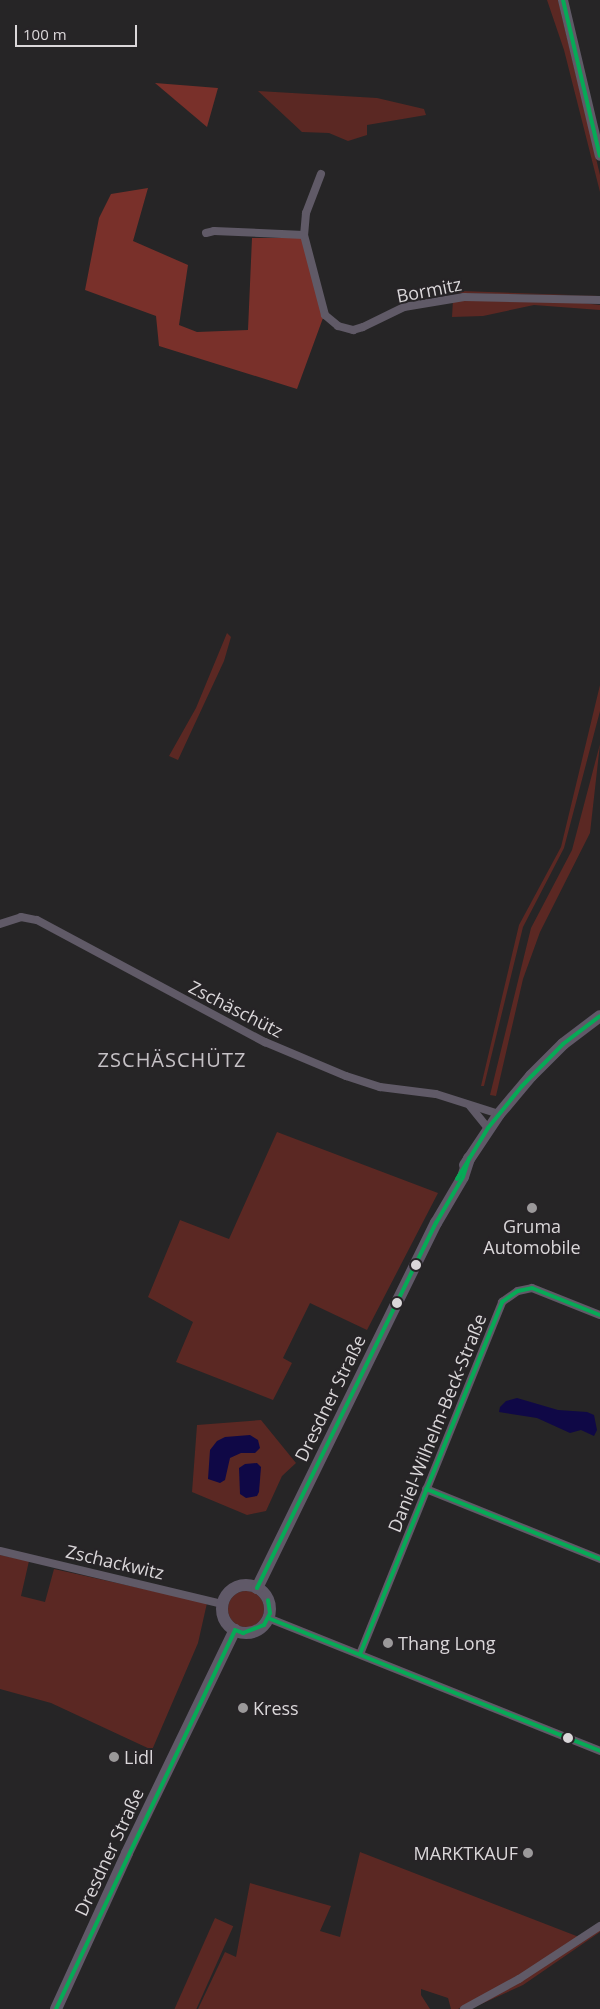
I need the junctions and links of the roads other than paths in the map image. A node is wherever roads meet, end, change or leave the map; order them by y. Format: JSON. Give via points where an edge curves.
{"nodes":[{"id":1,"x":563,"y":0,"type":"edge"},
{"id":2,"x":600,"y":156,"type":"edge"},
{"id":3,"x":321,"y":174,"type":"dead end"},
{"id":4,"x":206,"y":233,"type":"dead end"},
{"id":5,"x":304,"y":235,"type":"junction"},
{"id":6,"x":600,"y":300,"type":"edge"},
{"id":7,"x":0,"y":924,"type":"edge"},
{"id":8,"x":600,"y":1016,"type":"edge"},
{"id":9,"x":470,"y":1106,"type":"junction"},
{"id":10,"x":499,"y":1114,"type":"junction"},
{"id":11,"x":488,"y":1128,"type":"junction"},
{"id":12,"x":600,"y":1315,"type":"edge"},
{"id":13,"x":426,"y":1490,"type":"junction"},
{"id":14,"x":0,"y":1551,"type":"edge"},
{"id":15,"x":600,"y":1559,"type":"edge"},
{"id":16,"x":257,"y":1588,"type":"junction"},
{"id":17,"x":223,"y":1604,"type":"junction"},
{"id":18,"x":268,"y":1618,"type":"junction"},
{"id":19,"x":235,"y":1630,"type":"junction"},
{"id":20,"x":360,"y":1654,"type":"junction"},
{"id":21,"x":600,"y":1751,"type":"edge"},
{"id":22,"x":600,"y":1926,"type":"edge"},
{"id":23,"x":56,"y":2009,"type":"edge"},
{"id":24,"x":464,"y":2009,"type":"edge"}],
"edges":[{"from":1,"to":2,"type":"street"},
{"from":3,"to":5,"type":"street","name":"Bormitz","via":[[306,213]]},
{"from":4,"to":5,"type":"street","via":[[214,230]]},
{"from":5,"to":6,"type":"street","name":"Bormitz","via":[[326,315],[332,323],[346,329],[363,328],[404,307],[464,297]]},
{"from":7,"to":9,"type":"street","name":"Zschäschütz","via":[[21,917],[37,920],[265,1042],[380,1087],[436,1094]]},
{"from":8,"to":10,"type":"main road","name":"Dresdner Straße","via":[[549,1058]]},
{"from":9,"to":10,"type":"street","name":"Zschäschütz"},
{"from":9,"to":11,"type":"street"},
{"from":10,"to":11,"type":"main road","name":"Dresdner Straße"},
{"from":11,"to":16,"type":"main road","name":"Dresdner Straße","via":[[445,1200]]},
{"from":12,"to":13,"type":"street","name":"Daniel-Wilhelm-Beck-Straße","via":[[532,1288],[518,1291],[502,1302]]},
{"from":13,"to":15,"type":"street"},
{"from":13,"to":20,"type":"street","name":"Daniel-Wilhelm-Beck-Straße"},
{"from":14,"to":17,"type":"street","name":"Zschackwitz"},
{"from":16,"to":17,"type":"main road","via":[[248,1585],[234,1588]]},
{"from":16,"to":18,"type":"main road","via":[[268,1600]]},
{"from":17,"to":19,"type":"main road","via":[[225,1620]]},
{"from":18,"to":19,"type":"main road","via":[[257,1630]]},
{"from":18,"to":20,"type":"street"},
{"from":19,"to":23,"type":"main road","name":"Dresdner Straße"},
{"from":20,"to":21,"type":"street"},
{"from":22,"to":24,"type":"street","via":[[519,1980]]}]}
